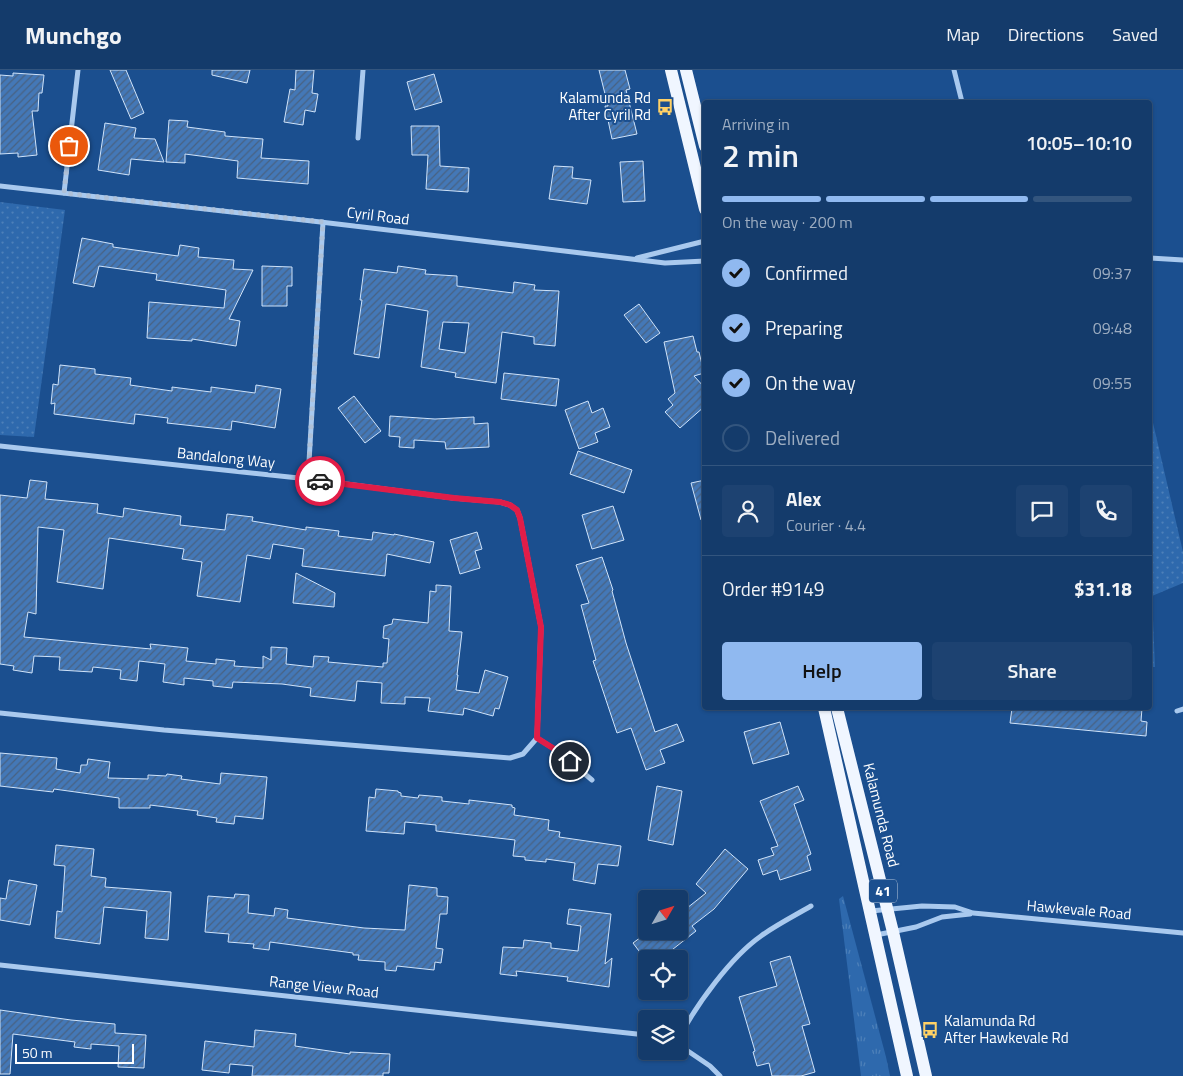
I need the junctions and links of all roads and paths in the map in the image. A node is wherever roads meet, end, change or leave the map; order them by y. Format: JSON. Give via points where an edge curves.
{"nodes":[{"id":1,"x":78,"y":70,"type":"edge"},
{"id":2,"x":362,"y":70,"type":"edge"},
{"id":3,"x":671,"y":70,"type":"edge"},
{"id":4,"x":686,"y":70,"type":"edge"},
{"id":5,"x":954,"y":70,"type":"edge"},
{"id":6,"x":962,"y":100,"type":"edge"},
{"id":7,"x":702,"y":134,"type":"edge"},
{"id":8,"x":358,"y":138,"type":"dead end"},
{"id":9,"x":0,"y":186,"type":"edge"},
{"id":10,"x":64,"y":193,"type":"junction"},
{"id":11,"x":702,"y":197,"type":"edge"},
{"id":12,"x":323,"y":222,"type":"junction"},
{"id":13,"x":702,"y":242,"type":"edge"},
{"id":14,"x":634,"y":258,"type":"junction"},
{"id":15,"x":1152,"y":258,"type":"edge"},
{"id":16,"x":1183,"y":260,"type":"edge"},
{"id":17,"x":702,"y":261,"type":"edge"},
{"id":18,"x":0,"y":446,"type":"edge"},
{"id":19,"x":308,"y":479,"type":"junction"},
{"id":20,"x":824,"y":710,"type":"edge"},
{"id":21,"x":837,"y":710,"type":"edge"},
{"id":22,"x":0,"y":713,"type":"edge"},
{"id":23,"x":537,"y":738,"type":"junction"},
{"id":24,"x":592,"y":780,"type":"dead end"},
{"id":25,"x":811,"y":906,"type":"dead end"},
{"id":26,"x":887,"y":909,"type":"junction"},
{"id":27,"x":869,"y":911,"type":"junction"},
{"id":28,"x":973,"y":913,"type":"junction"},
{"id":29,"x":893,"y":932,"type":"junction"},
{"id":30,"x":1183,"y":932,"type":"edge"},
{"id":31,"x":875,"y":935,"type":"junction"},
{"id":32,"x":0,"y":965,"type":"edge"},
{"id":33,"x":688,"y":1020,"type":"edge"},
{"id":34,"x":638,"y":1034,"type":"edge"},
{"id":35,"x":688,"y":1051,"type":"edge"},
{"id":36,"x":720,"y":1076,"type":"edge"},
{"id":37,"x":907,"y":1076,"type":"edge"},
{"id":38,"x":926,"y":1076,"type":"edge"}],
"edges":[{"from":1,"to":10,"type":"street"},
{"from":2,"to":8,"type":"street"},
{"from":3,"to":11,"type":"main road"},
{"from":4,"to":7,"type":"main road"},
{"from":5,"to":6,"type":"street"},
{"from":9,"to":10,"type":"street","name":"Cyril Road"},
{"from":10,"to":12,"type":"street","name":"Cyril Road"},
{"from":12,"to":14,"type":"street","name":"Cyril Road"},
{"from":12,"to":19,"type":"street"},
{"from":13,"to":14,"type":"street","name":"Cyril Road"},
{"from":14,"to":17,"type":"street","name":"Cyril Road","via":[[666,263]]},
{"from":15,"to":16,"type":"street"},
{"from":18,"to":19,"type":"street","name":"Bandalong Way"},
{"from":19,"to":23,"type":"street","name":"Bandalong Way","via":[[500,502],[517,510],[541,627]]},
{"from":20,"to":27,"type":"main road","name":"Kalamunda Road","number":"41"},
{"from":21,"to":26,"type":"main road","name":"Kalamunda Road","number":"41"},
{"from":22,"to":23,"type":"street","via":[[164,730],[510,758],[523,754]]},
{"from":23,"to":24,"type":"street"},
{"from":25,"to":33,"type":"street","via":[[760,936],[740,954],[710,988]]},
{"from":26,"to":27,"type":"street","name":"Hawkevale Road"},
{"from":26,"to":28,"type":"street","name":"Hawkevale Road","via":[[955,907]]},
{"from":26,"to":29,"type":"main road","name":"Kalamunda Road","number":"41"},
{"from":27,"to":31,"type":"main road","name":"Kalamunda Road","number":"41"},
{"from":28,"to":29,"type":"street","name":"Hawkevale Road","via":[[942,917]]},
{"from":28,"to":30,"type":"street","name":"Hawkevale Road"},
{"from":29,"to":31,"type":"street","name":"Hawkevale Road"},
{"from":29,"to":38,"type":"main road","name":"Kalamunda Road","number":"41"},
{"from":31,"to":37,"type":"main road","name":"Kalamunda Road","number":"41"},
{"from":32,"to":34,"type":"street","name":"Range View Road"},
{"from":35,"to":36,"type":"street"}]}
